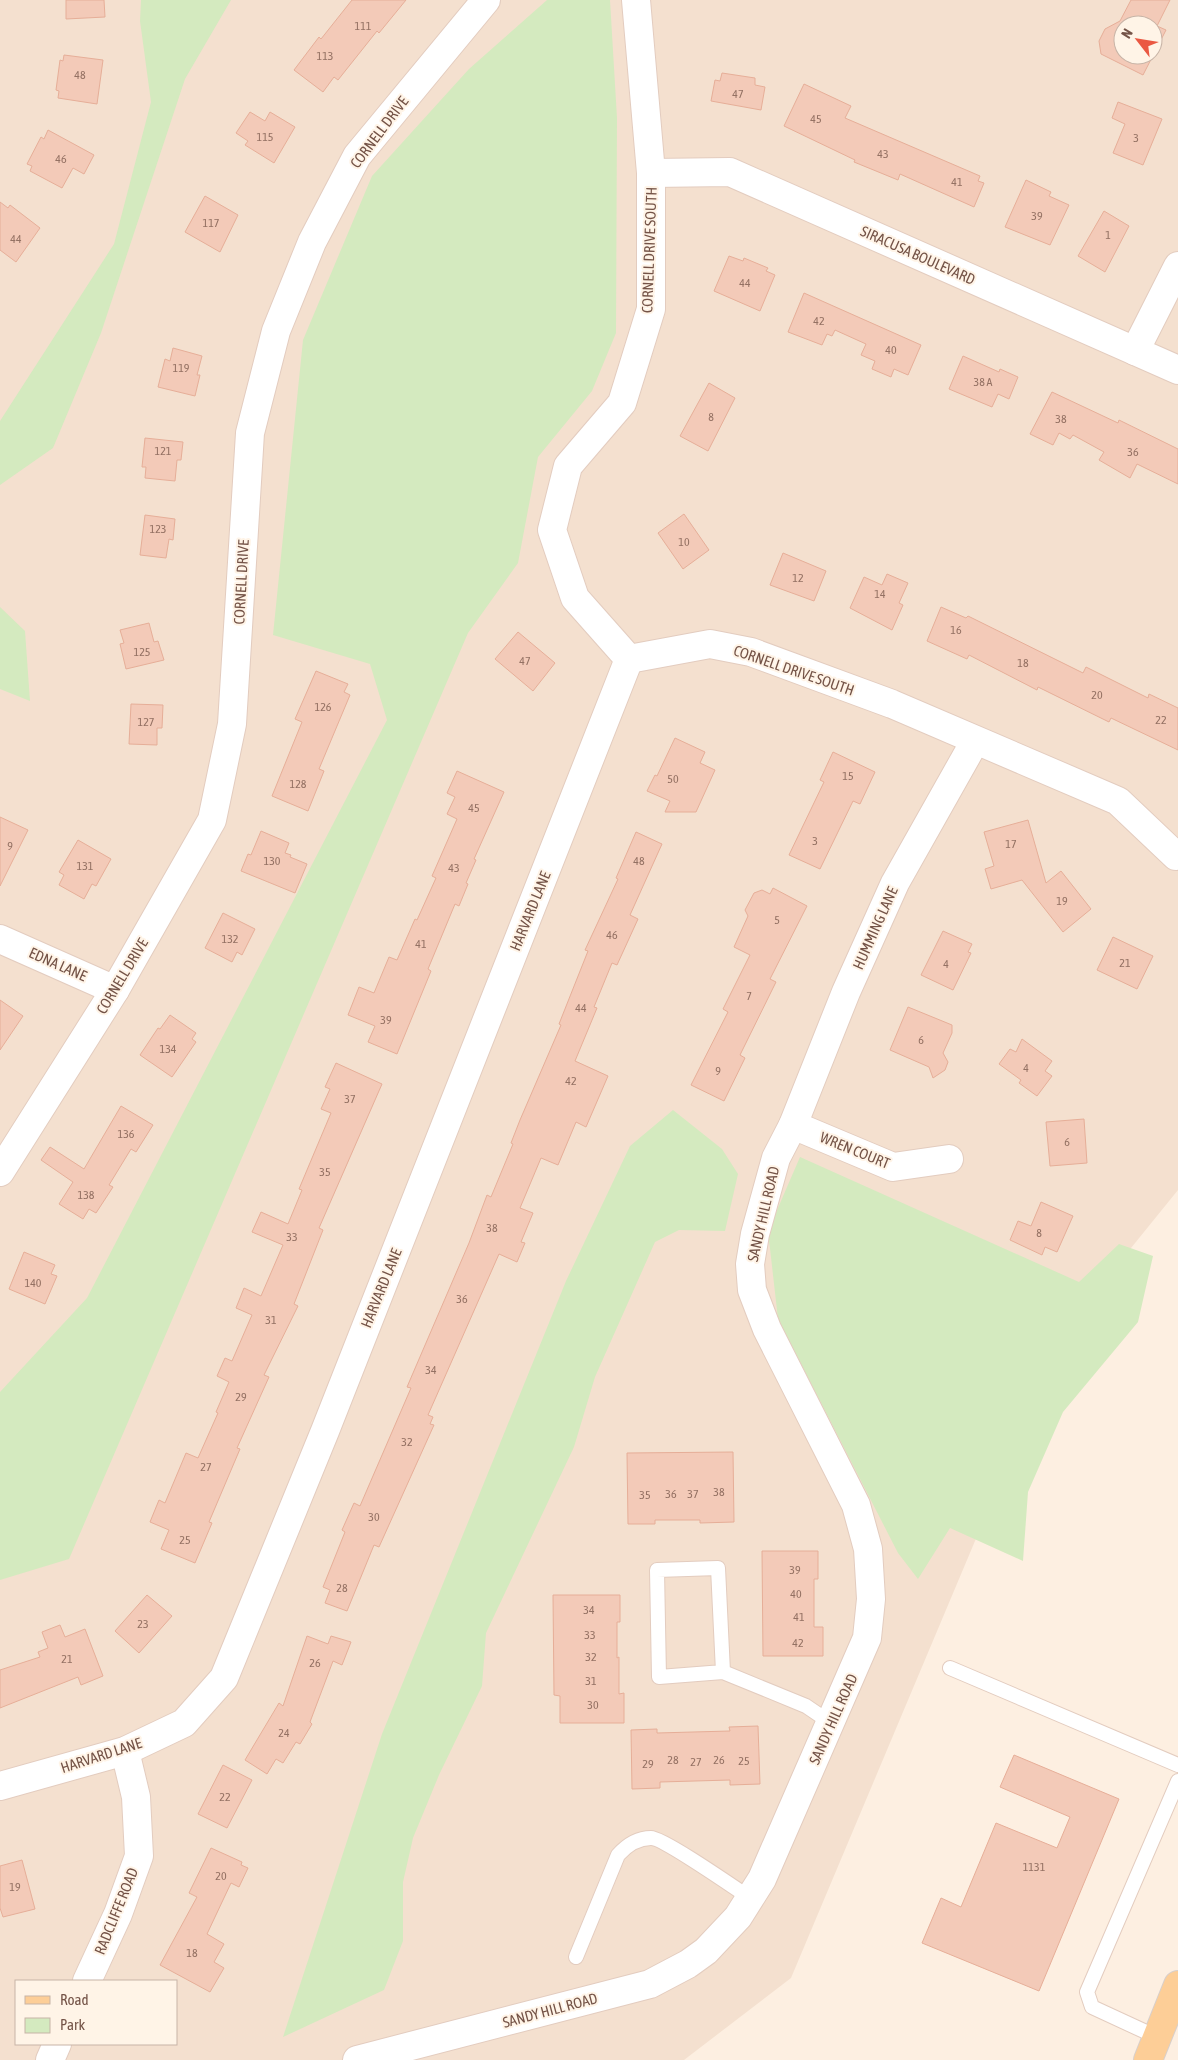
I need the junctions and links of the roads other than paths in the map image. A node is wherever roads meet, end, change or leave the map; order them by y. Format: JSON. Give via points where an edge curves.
{"nodes":[{"id":1,"x":486,"y":0,"type":"edge"},
{"id":2,"x":636,"y":0,"type":"edge"},
{"id":3,"x":652,"y":173,"type":"junction"},
{"id":4,"x":1178,"y":266,"type":"edge"},
{"id":5,"x":1135,"y":351,"type":"junction"},
{"id":6,"x":1178,"y":370,"type":"edge"},
{"id":7,"x":629,"y":659,"type":"junction"},
{"id":8,"x":975,"y":741,"type":"junction"},
{"id":9,"x":1176,"y":856,"type":"dead end"},
{"id":10,"x":0,"y":939,"type":"edge"},
{"id":11,"x":115,"y":990,"type":"junction"},
{"id":12,"x":793,"y":1125,"type":"junction"},
{"id":13,"x":949,"y":1159,"type":"dead end"},
{"id":14,"x":0,"y":1172,"type":"edge"},
{"id":15,"x":950,"y":1668,"type":"dead end"},
{"id":16,"x":723,"y":1672,"type":"junction"},
{"id":17,"x":831,"y":1723,"type":"junction"},
{"id":18,"x":125,"y":1750,"type":"junction"},
{"id":19,"x":1178,"y":1765,"type":"edge"},
{"id":20,"x":1178,"y":1781,"type":"edge"},
{"id":21,"x":0,"y":1786,"type":"edge"},
{"id":22,"x":750,"y":1898,"type":"junction"},
{"id":23,"x":576,"y":1957,"type":"dead end"},
{"id":24,"x":87,"y":1980,"type":"edge"},
{"id":25,"x":1178,"y":1985,"type":"edge"},
{"id":26,"x":57,"y":2045,"type":"edge"},
{"id":27,"x":1152,"y":2049,"type":"edge"},
{"id":28,"x":50,"y":2060,"type":"edge"},
{"id":29,"x":357,"y":2060,"type":"edge"}],
"edges":[{"from":1,"to":11,"type":"street","name":"CORNELL DRIVE","via":[[357,156],[312,242],[276,330],[250,433],[232,724],[212,820]]},
{"from":2,"to":3,"type":"street","name":"CORNELL DRIVE SOUTH"},
{"from":3,"to":5,"type":"street","name":"SIRACUSA BOULEVARD","via":[[730,172]]},
{"from":3,"to":7,"type":"street","name":"CORNELL DRIVE SOUTH","via":[[651,309],[622,403],[568,466],[552,530],[575,598]]},
{"from":4,"to":5,"type":"street"},
{"from":5,"to":6,"type":"street","name":"SIRACUSA BOULEVARD"},
{"from":7,"to":8,"type":"street","name":"CORNELL DRIVE SOUTH","via":[[710,644],[751,652],[892,704]]},
{"from":7,"to":18,"type":"street","name":"HARVARD LANE","via":[[224,1678],[184,1723]]},
{"from":8,"to":9,"type":"street","name":"CORNELL DRIVE SOUTH","via":[[1118,801]]},
{"from":8,"to":12,"type":"street","name":"HUMMING LANE","via":[[895,883],[846,992]]},
{"from":10,"to":11,"type":"street","name":"EDNA LANE"},
{"from":11,"to":14,"type":"street","name":"CORNELL DRIVE"},
{"from":12,"to":13,"type":"street","name":"WREN COURT","via":[[894,1167]]},
{"from":12,"to":17,"type":"street","name":"SANDY HILL ROAD","via":[[776,1158],[750,1264],[752,1290],[767,1329],[856,1505],[868,1549],[871,1600],[868,1638]]},
{"from":15,"to":19,"type":"lane"},
{"from":16,"to":16,"type":"lane","via":[[718,1568],[657,1570],[658,1677]]},
{"from":16,"to":17,"type":"lane","via":[[806,1706]]},
{"from":17,"to":22,"type":"street","name":"SANDY HILL ROAD","via":[[762,1879]]},
{"from":18,"to":21,"type":"street","name":"HARVARD LANE"},
{"from":18,"to":24,"type":"street","name":"RADCLIFFE ROAD","via":[[136,1797],[138,1856],[118,1914]]},
{"from":20,"to":27,"type":"lane","via":[[1087,1992],[1092,2008]]},
{"from":22,"to":23,"type":"lane","via":[[669,1845],[653,1838],[641,1839],[628,1844],[618,1855]]},
{"from":22,"to":29,"type":"street","name":"SANDY HILL ROAD","via":[[738,1918],[706,1951],[650,1984]]},
{"from":25,"to":27,"type":"main road"},
{"from":26,"to":28,"type":"street"}]}
